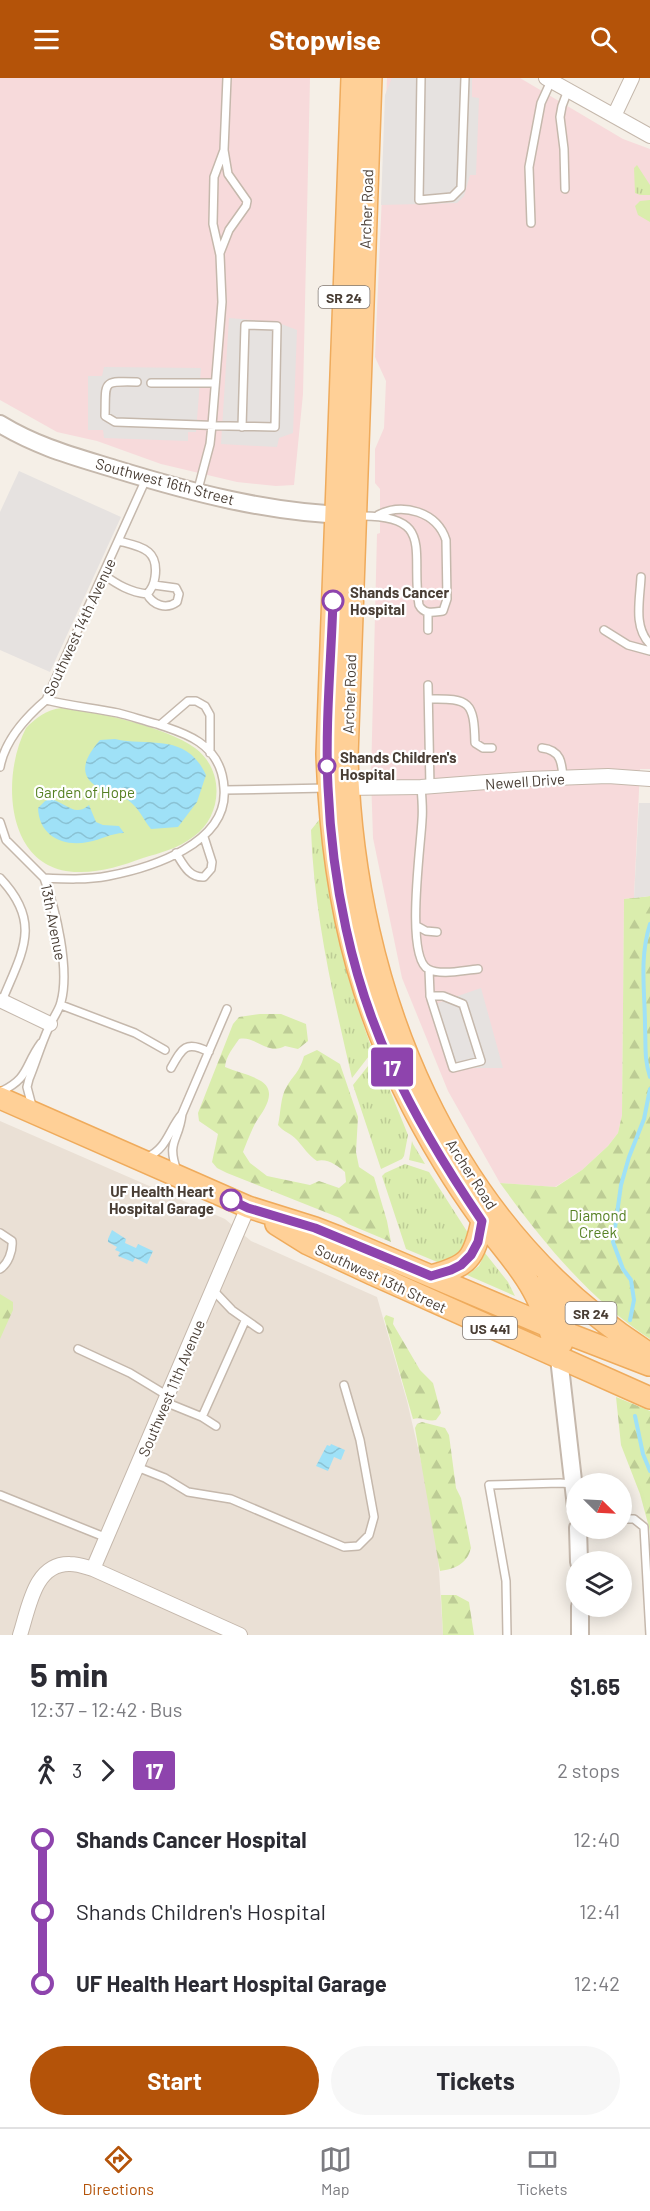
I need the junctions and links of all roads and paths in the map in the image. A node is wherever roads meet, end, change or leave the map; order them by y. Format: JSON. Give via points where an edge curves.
{"nodes":[{"id":1,"x":227,"y":78,"type":"edge"},
{"id":2,"x":352,"y":78,"type":"edge"},
{"id":3,"x":371,"y":78,"type":"edge"},
{"id":4,"x":421,"y":78,"type":"edge"},
{"id":5,"x":465,"y":78,"type":"edge"},
{"id":6,"x":632,"y":78,"type":"edge"},
{"id":7,"x":549,"y":79,"type":"edge"},
{"id":8,"x":568,"y":90,"type":"junction"},
{"id":9,"x":614,"y":116,"type":"junction"},
{"id":10,"x":650,"y":136,"type":"edge"},
{"id":11,"x":224,"y":150,"type":"junction"},
{"id":12,"x":566,"y":189,"type":"dead end"},
{"id":13,"x":531,"y":223,"type":"dead end"},
{"id":14,"x":220,"y":255,"type":"junction"},
{"id":15,"x":137,"y":382,"type":"dead end"},
{"id":16,"x":152,"y":382,"type":"dead end"},
{"id":17,"x":215,"y":383,"type":"junction"},
{"id":18,"x":0,"y":424,"type":"edge"},
{"id":19,"x":212,"y":425,"type":"junction"},
{"id":20,"x":242,"y":427,"type":"junction"},
{"id":21,"x":146,"y":478,"type":"junction"},
{"id":22,"x":197,"y":493,"type":"junction"},
{"id":23,"x":346,"y":515,"type":"junction"},
{"id":24,"x":378,"y":515,"type":"junction"},
{"id":25,"x":119,"y":541,"type":"junction"},
{"id":26,"x":104,"y":575,"type":"junction"},
{"id":27,"x":640,"y":577,"type":"dead end"},
{"id":28,"x":154,"y":585,"type":"junction"},
{"id":29,"x":147,"y":594,"type":"junction"},
{"id":30,"x":428,"y":612,"type":"junction"},
{"id":31,"x":428,"y":630,"type":"dead end"},
{"id":32,"x":604,"y":630,"type":"dead end"},
{"id":33,"x":650,"y":644,"type":"edge"},
{"id":34,"x":650,"y":651,"type":"edge"},
{"id":35,"x":428,"y":686,"type":"dead end"},
{"id":36,"x":429,"y":699,"type":"junction"},
{"id":37,"x":46,"y":700,"type":"junction"},
{"id":38,"x":160,"y":725,"type":"junction"},
{"id":39,"x":492,"y":748,"type":"dead end"},
{"id":40,"x":542,"y":748,"type":"dead end"},
{"id":41,"x":210,"y":753,"type":"junction"},
{"id":42,"x":0,"y":767,"type":"edge"},
{"id":43,"x":563,"y":778,"type":"junction"},
{"id":44,"x":650,"y":779,"type":"edge"},
{"id":45,"x":426,"y":787,"type":"junction"},
{"id":46,"x":338,"y":788,"type":"junction"},
{"id":47,"x":225,"y":790,"type":"junction"},
{"id":48,"x":0,"y":824,"type":"edge"},
{"id":49,"x":204,"y":837,"type":"junction"},
{"id":50,"x":176,"y":854,"type":"junction"},
{"id":51,"x":0,"y":878,"type":"edge"},
{"id":52,"x":44,"y":878,"type":"junction"},
{"id":53,"x":417,"y":926,"type":"junction"},
{"id":54,"x":437,"y":932,"type":"dead end"},
{"id":55,"x":478,"y":969,"type":"dead end"},
{"id":56,"x":429,"y":970,"type":"junction"},
{"id":57,"x":430,"y":996,"type":"junction"},
{"id":58,"x":2,"y":1001,"type":"joint"},
{"id":59,"x":61,"y":1005,"type":"junction"},
{"id":60,"x":227,"y":1009,"type":"dead end"},
{"id":61,"x":50,"y":1024,"type":"junction"},
{"id":62,"x":44,"y":1038,"type":"junction"},
{"id":63,"x":165,"y":1050,"type":"dead end"},
{"id":64,"x":209,"y":1052,"type":"junction"},
{"id":65,"x":171,"y":1068,"type":"dead end"},
{"id":66,"x":0,"y":1092,"type":"edge"},
{"id":67,"x":417,"y":1097,"type":"junction"},
{"id":68,"x":0,"y":1098,"type":"edge"},
{"id":69,"x":34,"y":1113,"type":"junction"},
{"id":70,"x":182,"y":1114,"type":"junction"},
{"id":71,"x":139,"y":1160,"type":"junction"},
{"id":72,"x":179,"y":1178,"type":"junction"},
{"id":73,"x":248,"y":1208,"type":"junction"},
{"id":74,"x":482,"y":1221,"type":"junction"},
{"id":75,"x":0,"y":1233,"type":"edge"},
{"id":76,"x":538,"y":1264,"type":"junction"},
{"id":77,"x":0,"y":1269,"type":"edge"},
{"id":78,"x":431,"y":1276,"type":"junction"},
{"id":79,"x":213,"y":1290,"type":"junction"},
{"id":80,"x":245,"y":1321,"type":"junction"},
{"id":81,"x":259,"y":1329,"type":"dead end"},
{"id":82,"x":557,"y":1329,"type":"junction"},
{"id":83,"x":78,"y":1349,"type":"dead end"},
{"id":84,"x":650,"y":1354,"type":"edge"},
{"id":85,"x":559,"y":1358,"type":"junction"},
{"id":86,"x":650,"y":1365,"type":"edge"},
{"id":87,"x":344,"y":1385,"type":"dead end"},
{"id":88,"x":650,"y":1398,"type":"edge"},
{"id":89,"x":166,"y":1399,"type":"junction"},
{"id":90,"x":202,"y":1417,"type":"junction"},
{"id":91,"x":216,"y":1426,"type":"dead end"},
{"id":92,"x":137,"y":1467,"type":"junction"},
{"id":93,"x":573,"y":1473,"type":"edge"},
{"id":94,"x":566,"y":1483,"type":"edge"},
{"id":95,"x":0,"y":1495,"type":"edge"},
{"id":96,"x":632,"y":1518,"type":"edge"},
{"id":97,"x":107,"y":1538,"type":"junction"},
{"id":98,"x":93,"y":1569,"type":"junction"},
{"id":99,"x":580,"y":1617,"type":"edge"},
{"id":100,"x":20,"y":1635,"type":"edge"},
{"id":101,"x":240,"y":1635,"type":"edge"},
{"id":102,"x":507,"y":1635,"type":"edge"},
{"id":103,"x":580,"y":1635,"type":"edge"},
{"id":104,"x":650,"y":1635,"type":"edge"}],
"edges":[{"from":1,"to":11,"type":"lane"},
{"from":2,"to":23,"type":"main road","name":"Archer Road","number":"SR 24"},
{"from":3,"to":23,"type":"main road","name":"Archer Road","number":"SR 24"},
{"from":4,"to":5,"type":"lane","via":[[419,200],[452,197],[461,188]]},
{"from":6,"to":9,"type":"street"},
{"from":7,"to":8,"type":"street"},
{"from":7,"to":13,"type":"lane","via":[[529,167]]},
{"from":8,"to":9,"type":"street"},
{"from":8,"to":12,"type":"lane","via":[[560,117]]},
{"from":9,"to":10,"type":"street"},
{"from":11,"to":14,"type":"lane","via":[[214,177],[213,224]]},
{"from":11,"to":14,"type":"lane","via":[[228,174],[247,201],[229,230]]},
{"from":14,"to":17,"type":"lane","via":[[222,302]]},
{"from":15,"to":19,"type":"lane","via":[[108,385],[105,416],[109,420]]},
{"from":16,"to":17,"type":"lane"},
{"from":17,"to":19,"type":"lane"},
{"from":18,"to":21,"type":"street","name":"Southwest 16th Street","via":[[51,450]]},
{"from":19,"to":20,"type":"lane"},
{"from":19,"to":22,"type":"lane"},
{"from":20,"to":20,"type":"lane","via":[[275,427],[277,326],[245,325]]},
{"from":21,"to":22,"type":"street","name":"Southwest 16th Street"},
{"from":21,"to":25,"type":"lane","name":"Southwest 14th Avenue"},
{"from":22,"to":23,"type":"street","name":"Southwest 16th Street"},
{"from":23,"to":24,"type":"lane"},
{"from":23,"to":46,"type":"main road","name":"Archer Road","number":"SR 24","via":[[327,754]]},
{"from":24,"to":30,"type":"lane","via":[[400,521],[411,531],[417,545],[419,606]]},
{"from":24,"to":30,"type":"lane","via":[[394,509],[412,510],[426,516],[444,533],[447,599],[443,611]]},
{"from":25,"to":26,"type":"lane","name":"Southwest 14th Avenue"},
{"from":25,"to":28,"type":"lane","via":[[141,547],[156,561]]},
{"from":26,"to":29,"type":"lane","via":[[125,589]]},
{"from":26,"to":37,"type":"lane","name":"Southwest 14th Avenue"},
{"from":27,"to":33,"type":"lane","via":[[639,623],[642,636]]},
{"from":28,"to":29,"type":"lane"},
{"from":28,"to":29,"type":"lane","via":[[176,588],[177,602],[172,606],[159,605]]},
{"from":30,"to":31,"type":"lane"},
{"from":32,"to":34,"type":"lane","via":[[628,645]]},
{"from":35,"to":36,"type":"lane"},
{"from":36,"to":39,"type":"lane","via":[[461,701],[469,706],[475,719],[475,743]]},
{"from":36,"to":45,"type":"lane"},
{"from":37,"to":38,"type":"lane","via":[[120,713]]},
{"from":37,"to":42,"type":"lane","name":"Southwest 14th Avenue","via":[[20,725]]},
{"from":38,"to":41,"type":"lane","via":[[200,742]]},
{"from":38,"to":41,"type":"lane","via":[[188,701],[205,706],[210,715]]},
{"from":40,"to":43,"type":"lane","via":[[559,755]]},
{"from":41,"to":47,"type":"lane","via":[[218,762]]},
{"from":43,"to":44,"type":"street","name":"Newell Drive"},
{"from":43,"to":45,"type":"street","name":"Newell Drive"},
{"from":45,"to":46,"type":"street","name":"Newell Drive"},
{"from":45,"to":53,"type":"lane","via":[[416,880]]},
{"from":46,"to":47,"type":"lane"},
{"from":46,"to":67,"type":"main road","name":"Archer Road","number":"SR 24","via":[[336,869],[351,948],[391,1064]]},
{"from":47,"to":49,"type":"lane","name":"13th Avenue","via":[[219,814]]},
{"from":48,"to":52,"type":"lane","via":[[6,840]]},
{"from":49,"to":50,"type":"lane","name":"13th Avenue"},
{"from":49,"to":50,"type":"lane","via":[[212,862],[204,877],[192,875]]},
{"from":50,"to":52,"type":"lane","name":"13th Avenue","via":[[108,876]]},
{"from":51,"to":58,"type":"lane","via":[[21,908],[26,935]]},
{"from":52,"to":59,"type":"lane","name":"13th Avenue","via":[[60,941]]},
{"from":53,"to":54,"type":"lane"},
{"from":53,"to":56,"type":"lane","via":[[421,960]]},
{"from":55,"to":56,"type":"lane"},
{"from":56,"to":57,"type":"lane"},
{"from":57,"to":57,"type":"lane","via":[[453,1068],[480,1061],[463,1004],[443,996]]},
{"from":58,"to":61,"type":"street"},
{"from":59,"to":61,"type":"lane","name":"13th Avenue"},
{"from":59,"to":63,"type":"lane","via":[[135,1033]]},
{"from":60,"to":64,"type":"lane"},
{"from":61,"to":62,"type":"lane","name":"13th Avenue"},
{"from":62,"to":66,"type":"lane","name":"13th Avenue","via":[[22,1078]]},
{"from":62,"to":69,"type":"lane","name":"13th Avenue","via":[[27,1087]]},
{"from":64,"to":65,"type":"lane","via":[[192,1045],[185,1047]]},
{"from":64,"to":70,"type":"lane"},
{"from":67,"to":74,"type":"main road","name":"Archer Road","number":"SR 24","via":[[443,1162]]},
{"from":67,"to":76,"type":"main road","name":"Archer Road","number":"SR 24","via":[[473,1180]]},
{"from":68,"to":69,"type":"main road","name":"Southwest 13th Street","number":"US 441"},
{"from":69,"to":71,"type":"main road","name":"Southwest 13th Street","number":"US 441"},
{"from":70,"to":71,"type":"lane","via":[[160,1149]]},
{"from":70,"to":72,"type":"lane","via":[[171,1152]]},
{"from":71,"to":72,"type":"main road","name":"Southwest 13th Street","number":"US 441"},
{"from":72,"to":73,"type":"main road","name":"Southwest 13th Street","number":"US 441"},
{"from":73,"to":78,"type":"main road","name":"Southwest 13th Street","number":"US 441","via":[[315,1228]]},
{"from":73,"to":79,"type":"street","name":"Southwest 11th Avenue"},
{"from":73,"to":85,"type":"main road","name":"Southwest 13th Street","number":"US 441","via":[[308,1244]]},
{"from":74,"to":78,"type":"main road","via":[[471,1255],[461,1265]]},
{"from":74,"to":82,"type":"main road","name":"Archer Road","number":"SR 24","via":[[521,1270]]},
{"from":75,"to":77,"type":"lane","via":[[13,1246]]},
{"from":76,"to":82,"type":"main road","via":[[561,1303],[565,1317]]},
{"from":76,"to":84,"type":"main road","name":"Archer Road","number":"SR 24","via":[[593,1315]]},
{"from":78,"to":82,"type":"main road","name":"Southwest 13th Street","number":"US 441"},
{"from":79,"to":80,"type":"lane"},
{"from":79,"to":89,"type":"street","name":"Southwest 11th Avenue"},
{"from":80,"to":81,"type":"lane"},
{"from":80,"to":90,"type":"lane"},
{"from":82,"to":85,"type":"main road"},
{"from":82,"to":86,"type":"main road","name":"Southwest 13th Street","number":"US 441"},
{"from":83,"to":89,"type":"lane","via":[[130,1373]]},
{"from":85,"to":88,"type":"main road","name":"Southwest 13th Street","number":"US 441"},
{"from":85,"to":93,"type":"street"},
{"from":87,"to":92,"type":"lane","via":[[360,1440],[374,1517],[369,1535],[358,1546],[344,1547],[231,1499],[188,1492]]},
{"from":89,"to":90,"type":"lane"},
{"from":89,"to":92,"type":"street","name":"Southwest 11th Avenue"},
{"from":90,"to":91,"type":"lane"},
{"from":92,"to":97,"type":"street","name":"Southwest 11th Avenue"},
{"from":94,"to":102,"type":"lane","via":[[489,1485],[507,1581]]},
{"from":95,"to":97,"type":"lane"},
{"from":96,"to":104,"type":"lane","via":[[644,1527]]},
{"from":97,"to":98,"type":"street","name":"Southwest 11th Avenue"},
{"from":98,"to":100,"type":"street","via":[[71,1563],[57,1565],[44,1574],[36,1585]]},
{"from":98,"to":101,"type":"street"},
{"from":99,"to":103,"type":"street"}]}
